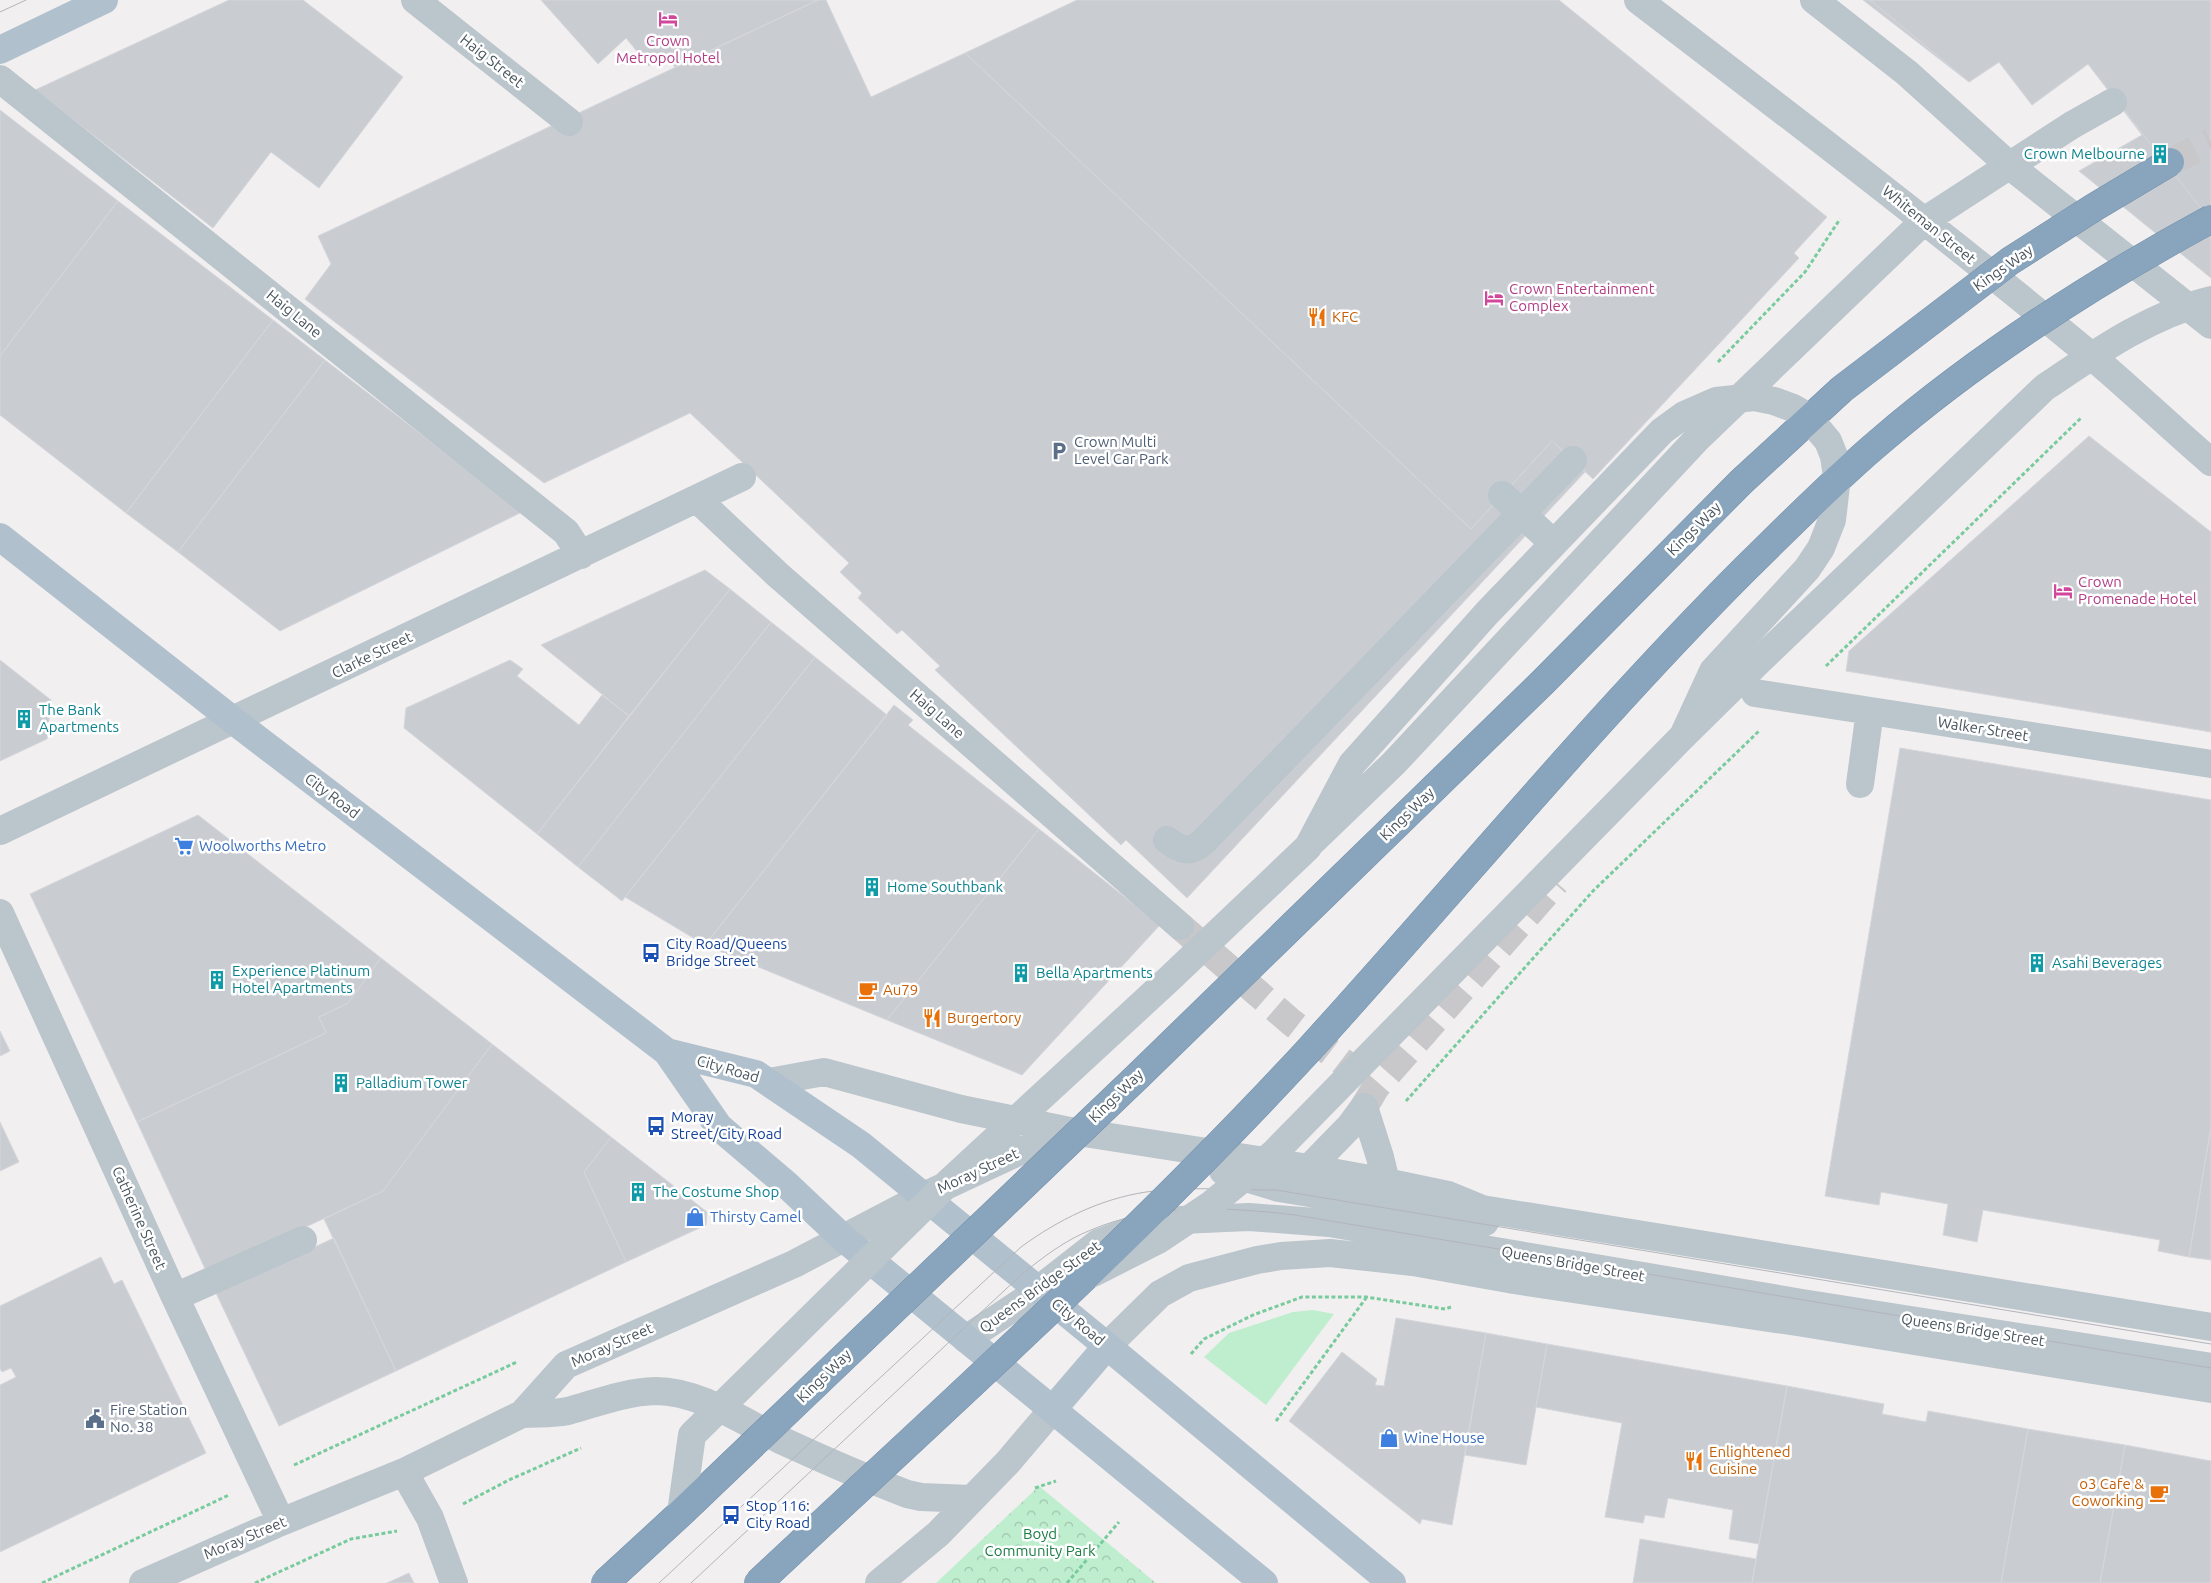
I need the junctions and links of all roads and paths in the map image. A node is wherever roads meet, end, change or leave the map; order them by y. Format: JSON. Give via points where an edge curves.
{"nodes":[{"id":1,"x":104,"y":0,"type":"edge"},
{"id":2,"x":415,"y":0,"type":"edge"},
{"id":3,"x":1638,"y":0,"type":"edge"},
{"id":4,"x":1814,"y":0,"type":"edge"},
{"id":5,"x":0,"y":50,"type":"edge"},
{"id":6,"x":0,"y":79,"type":"edge"},
{"id":7,"x":2113,"y":102,"type":"dead end"},
{"id":8,"x":570,"y":122,"type":"dead end"},
{"id":9,"x":2170,"y":162,"type":"tunnel mouth"},
{"id":10,"x":2010,"y":166,"type":"junction"},
{"id":11,"x":2211,"y":219,"type":"edge"},
{"id":12,"x":1924,"y":221,"type":"junction"},
{"id":13,"x":2199,"y":303,"type":"edge"},
{"id":14,"x":2211,"y":325,"type":"edge"},
{"id":15,"x":2091,"y":356,"type":"junction"},
{"id":16,"x":2082,"y":417,"type":"dead end"},
{"id":17,"x":1573,"y":460,"type":"dead end"},
{"id":18,"x":2211,"y":462,"type":"edge"},
{"id":19,"x":742,"y":477,"type":"dead end"},
{"id":20,"x":1502,"y":495,"type":"dead end"},
{"id":21,"x":698,"y":499,"type":"junction"},
{"id":22,"x":0,"y":537,"type":"edge"},
{"id":23,"x":1553,"y":543,"type":"junction"},
{"id":24,"x":581,"y":555,"type":"junction"},
{"id":25,"x":1755,"y":693,"type":"dead end"},
{"id":26,"x":1792,"y":699,"type":"junction"},
{"id":27,"x":1870,"y":711,"type":"junction"},
{"id":28,"x":234,"y":721,"type":"junction"},
{"id":29,"x":1683,"y":736,"type":"junction"},
{"id":30,"x":2211,"y":764,"type":"edge"},
{"id":31,"x":1860,"y":784,"type":"dead end"},
{"id":32,"x":0,"y":832,"type":"edge"},
{"id":33,"x":1167,"y":840,"type":"dead end"},
{"id":34,"x":1308,"y":847,"type":"junction"},
{"id":35,"x":0,"y":913,"type":"edge"},
{"id":36,"x":1180,"y":926,"type":"tunnel mouth"},
{"id":37,"x":667,"y":1052,"type":"junction"},
{"id":38,"x":768,"y":1082,"type":"junction"},
{"id":39,"x":1406,"y":1101,"type":"dead end"},
{"id":40,"x":1065,"y":1130,"type":"junction"},
{"id":41,"x":1195,"y":1152,"type":"junction"},
{"id":42,"x":1310,"y":1168,"type":"junction"},
{"id":43,"x":1386,"y":1182,"type":"junction"},
{"id":44,"x":924,"y":1196,"type":"junction"},
{"id":45,"x":843,"y":1238,"type":"junction"},
{"id":46,"x":303,"y":1240,"type":"dead end"},
{"id":47,"x":1088,"y":1276,"type":"junction"},
{"id":48,"x":1039,"y":1290,"type":"junction"},
{"id":49,"x":175,"y":1297,"type":"junction"},
{"id":50,"x":1366,"y":1297,"type":"junction"},
{"id":51,"x":1445,"y":1309,"type":"dead end"},
{"id":52,"x":2211,"y":1327,"type":"edge"},
{"id":53,"x":966,"y":1339,"type":"junction"},
{"id":54,"x":2211,"y":1343,"type":"edge"},
{"id":55,"x":1107,"y":1346,"type":"junction"},
{"id":56,"x":1191,"y":1354,"type":"dead end"},
{"id":57,"x":520,"y":1361,"type":"dead end"},
{"id":58,"x":2211,"y":1367,"type":"edge"},
{"id":59,"x":2211,"y":1389,"type":"edge"},
{"id":60,"x":1053,"y":1409,"type":"junction"},
{"id":61,"x":522,"y":1414,"type":"junction"},
{"id":62,"x":1276,"y":1421,"type":"dead end"},
{"id":63,"x":586,"y":1446,"type":"dead end"},
{"id":64,"x":404,"y":1472,"type":"junction"},
{"id":65,"x":262,"y":1480,"type":"junction"},
{"id":66,"x":971,"y":1499,"type":"junction"},
{"id":67,"x":681,"y":1513,"type":"junction"},
{"id":68,"x":430,"y":1518,"type":"junction"},
{"id":69,"x":282,"y":1522,"type":"junction"},
{"id":70,"x":1119,"y":1522,"type":"dead end"},
{"id":71,"x":42,"y":1583,"type":"edge"},
{"id":72,"x":142,"y":1583,"type":"edge"},
{"id":73,"x":255,"y":1583,"type":"edge"},
{"id":74,"x":454,"y":1583,"type":"edge"},
{"id":75,"x":605,"y":1583,"type":"edge"},
{"id":76,"x":758,"y":1583,"type":"edge"},
{"id":77,"x":879,"y":1583,"type":"edge"},
{"id":78,"x":1067,"y":1583,"type":"edge"},
{"id":79,"x":1264,"y":1583,"type":"edge"},
{"id":80,"x":1392,"y":1583,"type":"edge"}],
"edges":[{"from":1,"to":5,"type":"main road"},
{"from":2,"to":8,"type":"street","name":"Haig Street"},
{"from":3,"to":12,"type":"street","name":"Whiteman Street"},
{"from":4,"to":10,"type":"street","via":[[1908,73]]},
{"from":6,"to":24,"type":"street","name":"Haig Lane","via":[[566,532]]},
{"from":7,"to":10,"type":"street"},
{"from":9,"to":67,"type":"highway","name":"Kings Way","bridge":true,"via":[[2010,261],[1842,389],[1740,482],[1544,681],[1138,1076]]},
{"from":10,"to":12,"type":"street"},
{"from":10,"to":13,"type":"street"},
{"from":11,"to":47,"type":"highway","bridge":true,"via":[[2079,295],[1961,379],[1877,443],[1784,530],[1677,637],[1302,1057],[1207,1158]]},
{"from":12,"to":15,"type":"street","name":"Whiteman Street"},
{"from":12,"to":34,"type":"street","via":[[1696,439],[1394,763]]},
{"from":13,"to":14,"type":"street"},
{"from":13,"to":15,"type":"street","via":[[2130,332]]},
{"from":15,"to":18,"type":"street","name":"Whiteman Street"},
{"from":15,"to":29,"type":"street","via":[[2044,388]]},
{"from":16,"to":26,"type":"path"},
{"from":17,"to":33,"type":"street","bridge":true,"via":[[1196,849],[1178,848]]},
{"from":19,"to":21,"type":"street","name":"Clarke Street"},
{"from":20,"to":23,"type":"street","bridge":true},
{"from":21,"to":24,"type":"street","name":"Clarke Street"},
{"from":21,"to":36,"type":"street","name":"Haig Lane","via":[[778,576]]},
{"from":22,"to":28,"type":"main road","name":"City Road"},
{"from":23,"to":29,"type":"street","bridge":true,"via":[[1662,431],[1699,407],[1734,398],[1774,401],[1807,416],[1828,441],[1834,456],[1836,494],[1832,520],[1821,548],[1807,569],[1713,671]]},
{"from":23,"to":34,"type":"street","bridge":true,"via":[[1352,764]]},
{"from":24,"to":28,"type":"street","name":"Clarke Street"},
{"from":25,"to":26,"type":"street","name":"Walker Street"},
{"from":26,"to":27,"type":"street","name":"Walker Street"},
{"from":26,"to":39,"type":"path","via":[[1593,891]]},
{"from":27,"to":30,"type":"street","name":"Walker Street"},
{"from":27,"to":31,"type":"street"},
{"from":28,"to":32,"type":"street","name":"Clarke Street"},
{"from":28,"to":37,"type":"main road","name":"City Road"},
{"from":29,"to":47,"type":"street","bridge":true,"via":[[1274,1152],[1209,1206],[1165,1235]]},
{"from":34,"to":67,"type":"street","bridge":true,"via":[[950,1182],[692,1435]]},
{"from":35,"to":49,"type":"street","name":"Catherine Street"},
{"from":37,"to":38,"type":"main road","name":"City Road","via":[[756,1074]]},
{"from":37,"to":45,"type":"main road","name":"City Road","via":[[719,1127]]},
{"from":38,"to":40,"type":"street","name":"Queens Bridge Street","via":[[824,1072],[961,1109]]},
{"from":38,"to":44,"type":"main road","name":"City Road","via":[[861,1145]]},
{"from":40,"to":41,"type":"street","name":"Queens Bridge Street"},
{"from":40,"to":44,"type":"street","name":"Moray Street"},
{"from":41,"to":42,"type":"street","name":"Queens Bridge Street"},
{"from":41,"to":54,"type":"street","name":"Queens Bridge Street","via":[[1225,1173],[1279,1188]]},
{"from":42,"to":43,"type":"street","name":"Queens Bridge Street"},
{"from":42,"to":43,"type":"street","via":[[1364,1107]]},
{"from":43,"to":52,"type":"street","name":"Queens Bridge Street","via":[[1448,1195],[1482,1209]]},
{"from":44,"to":45,"type":"street","name":"Moray Street"},
{"from":44,"to":48,"type":"main road","name":"City Road"},
{"from":45,"to":53,"type":"main road","name":"City Road"},
{"from":45,"to":61,"type":"street","name":"Moray Street","via":[[794,1264],[566,1365]]},
{"from":46,"to":49,"type":"street"},
{"from":47,"to":76,"type":"highway","bridge":true},
{"from":48,"to":53,"type":"street","name":"Queens Bridge Street"},
{"from":48,"to":55,"type":"main road","name":"City Road"},
{"from":48,"to":58,"type":"street","name":"Queens Bridge Street","via":[[1098,1243],[1131,1230],[1213,1217],[1275,1218],[1329,1223],[1802,1303]]},
{"from":49,"to":65,"type":"street","name":"Catherine Street"},
{"from":50,"to":51,"type":"path"},
{"from":50,"to":56,"type":"path","via":[[1302,1297],[1253,1315],[1204,1339]]},
{"from":50,"to":62,"type":"path"},
{"from":53,"to":60,"type":"main road","name":"City Road"},
{"from":55,"to":59,"type":"street","name":"Queens Bridge Street","via":[[1160,1294],[1189,1278],[1257,1260],[1330,1253],[1413,1262]]},
{"from":55,"to":60,"type":"main road","name":"Queens Bridge Street"},
{"from":55,"to":80,"type":"main road","name":"City Road"},
{"from":57,"to":65,"type":"path"},
{"from":60,"to":66,"type":"street"},
{"from":60,"to":79,"type":"main road","name":"City Road"},
{"from":61,"to":64,"type":"street","name":"Moray Street"},
{"from":61,"to":66,"type":"street","via":[[566,1411],[633,1393],[671,1392],[689,1396],[823,1460],[907,1494]]},
{"from":63,"to":68,"type":"path"},
{"from":64,"to":68,"type":"street"},
{"from":64,"to":69,"type":"street","name":"Moray Street"},
{"from":65,"to":69,"type":"street","name":"Catherine Street"},
{"from":65,"to":71,"type":"path"},
{"from":66,"to":77,"type":"street","via":[[938,1534]]},
{"from":67,"to":75,"type":"highway","name":"Kings Way","bridge":true},
{"from":68,"to":73,"type":"path","via":[[392,1532],[351,1539]]},
{"from":68,"to":74,"type":"street"},
{"from":69,"to":72,"type":"street","name":"Moray Street"},
{"from":70,"to":78,"type":"path"}]}
